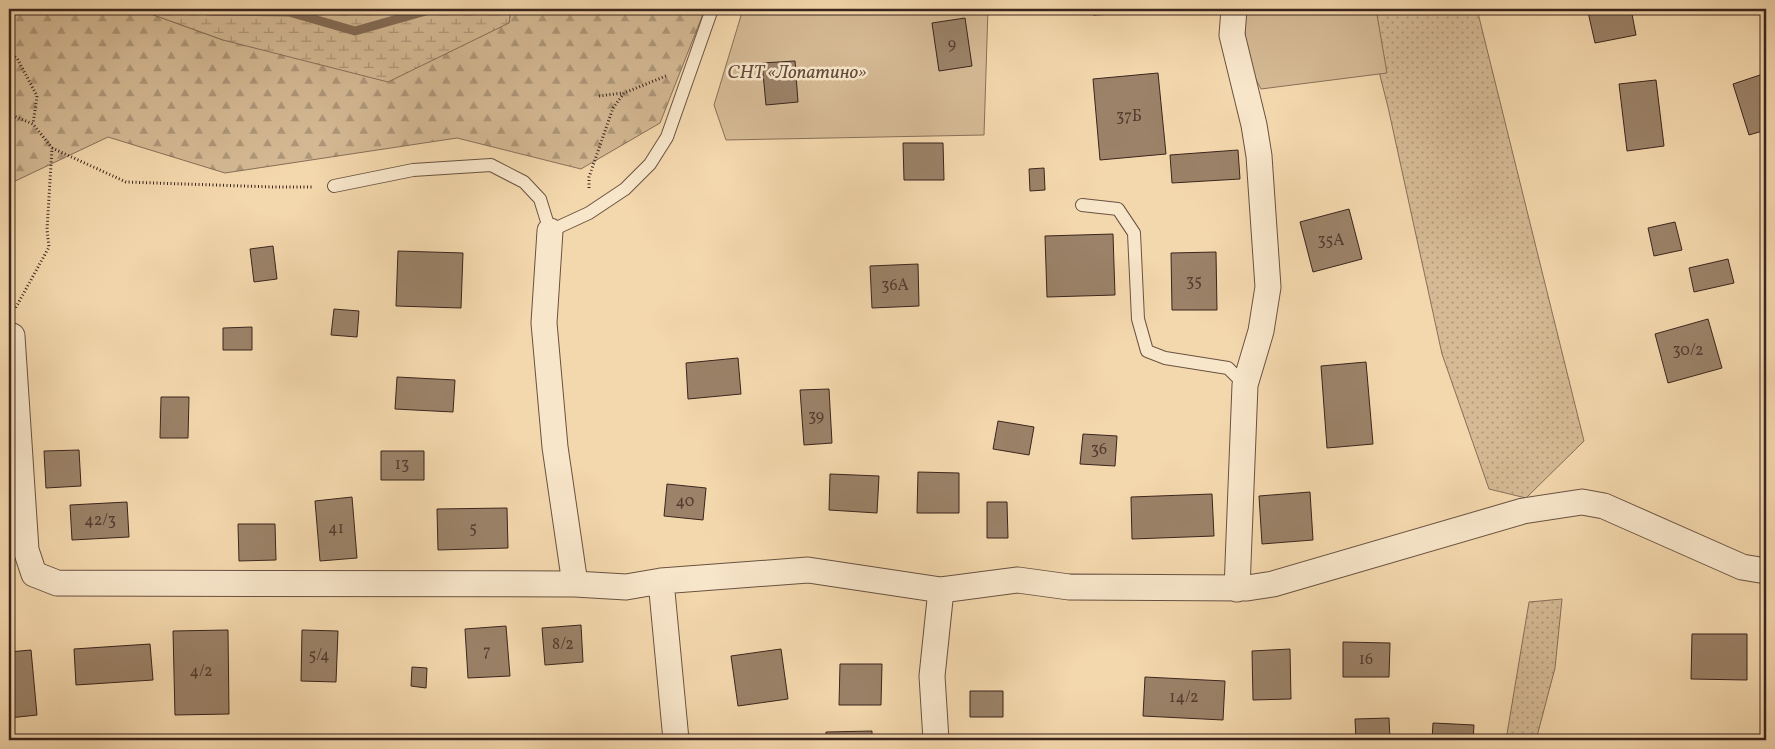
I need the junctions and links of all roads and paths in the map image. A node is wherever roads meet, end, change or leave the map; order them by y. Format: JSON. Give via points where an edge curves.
{"nodes":[{"id":1,"x":712,"y":9,"type":"edge"},
{"id":2,"x":1234,"y":9,"type":"edge"},
{"id":3,"x":9,"y":53,"type":"edge"},
{"id":4,"x":690,"y":67,"type":"junction"},
{"id":5,"x":624,"y":93,"type":"junction"},
{"id":6,"x":598,"y":96,"type":"dead end"},
{"id":7,"x":9,"y":114,"type":"edge"},
{"id":8,"x":33,"y":124,"type":"junction"},
{"id":9,"x":52,"y":148,"type":"junction"},
{"id":10,"x":334,"y":186,"type":"joint"},
{"id":11,"x":1082,"y":205,"type":"dead end"},
{"id":12,"x":589,"y":213,"type":"junction"},
{"id":13,"x":550,"y":231,"type":"junction"},
{"id":14,"x":12,"y":336,"type":"joint"},
{"id":15,"x":1245,"y":385,"type":"junction"},
{"id":16,"x":1766,"y":571,"type":"edge"},
{"id":17,"x":661,"y":581,"type":"junction"},
{"id":18,"x":576,"y":584,"type":"junction"},
{"id":19,"x":1236,"y":589,"type":"junction"},
{"id":20,"x":941,"y":590,"type":"junction"},
{"id":21,"x":676,"y":740,"type":"edge"},
{"id":22,"x":936,"y":740,"type":"edge"}],
"edges":[{"from":1,"to":4,"type":"lane"},
{"from":2,"to":15,"type":"street","via":[[1232,35],[1259,156],[1268,287],[1261,331]]},
{"from":3,"to":8,"type":"path","via":[[17,58],[37,96]]},
{"from":4,"to":5,"type":"path"},
{"from":4,"to":12,"type":"lane","via":[[667,137],[650,164],[625,189]]},
{"from":5,"to":6,"type":"path"},
{"from":5,"to":12,"type":"path","via":[[613,108],[589,177]]},
{"from":7,"to":8,"type":"path"},
{"from":8,"to":9,"type":"path"},
{"from":9,"to":10,"type":"path","via":[[126,182],[273,188]]},
{"from":9,"to":14,"type":"path","via":[[49,246],[16,306]]},
{"from":10,"to":13,"type":"lane","via":[[413,170],[491,165],[524,182],[540,199]]},
{"from":11,"to":15,"type":"lane","via":[[1118,209],[1134,234],[1138,319],[1147,352],[1228,368]]},
{"from":12,"to":13,"type":"lane"},
{"from":13,"to":18,"type":"street","via":[[544,324],[555,447]]},
{"from":14,"to":18,"type":"street","via":[[26,550],[34,574],[57,583]]},
{"from":15,"to":19,"type":"street"},
{"from":16,"to":19,"type":"street","via":[[1742,567],[1604,506],[1582,502],[1514,514],[1272,584]]},
{"from":17,"to":18,"type":"street","via":[[626,587]]},
{"from":17,"to":20,"type":"street","via":[[808,570]]},
{"from":17,"to":21,"type":"street"},
{"from":19,"to":20,"type":"street","via":[[1069,587],[1018,580]]},
{"from":20,"to":22,"type":"street","via":[[932,676]]}]}
